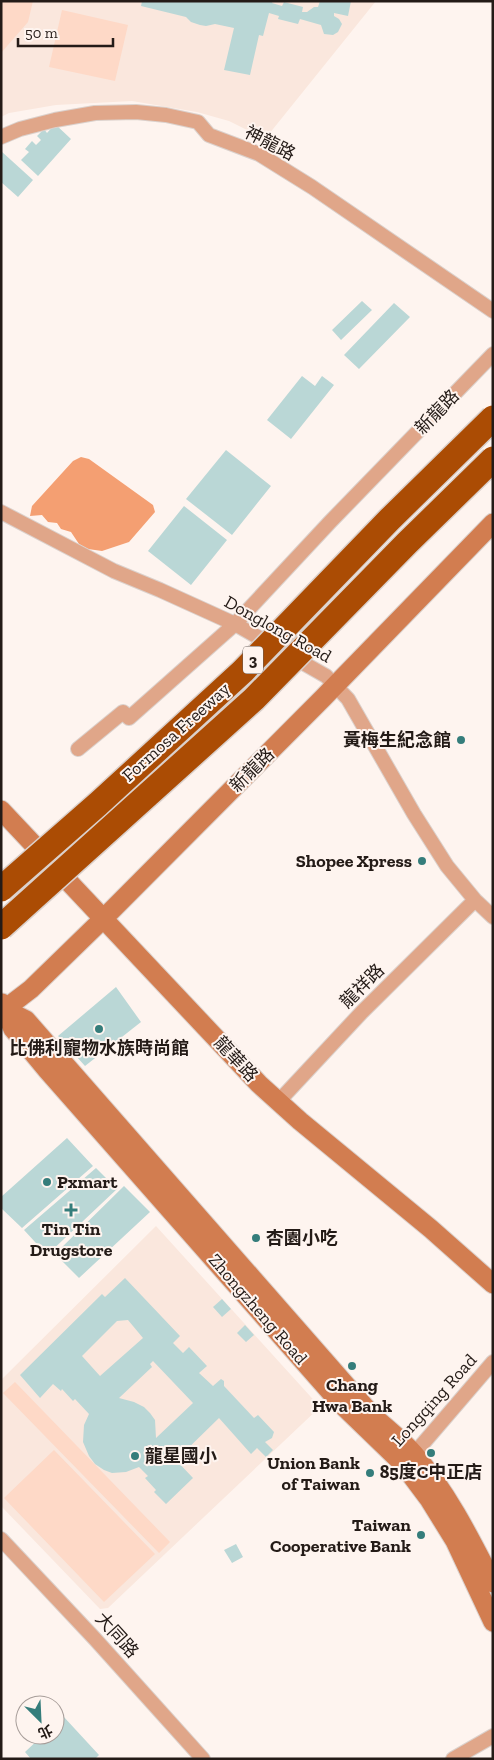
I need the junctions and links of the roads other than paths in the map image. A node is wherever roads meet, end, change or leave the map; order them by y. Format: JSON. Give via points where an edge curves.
{"nodes":[{"id":1,"x":1,"y":137,"type":"edge"},
{"id":2,"x":493,"y":311,"type":"edge"},
{"id":3,"x":493,"y":354,"type":"edge"},
{"id":4,"x":493,"y":418,"type":"edge"},
{"id":5,"x":493,"y":459,"type":"edge"},
{"id":6,"x":1,"y":512,"type":"edge"},
{"id":7,"x":493,"y":524,"type":"edge"},
{"id":8,"x":235,"y":624,"type":"junction"},
{"id":9,"x":335,"y":686,"type":"junction"},
{"id":10,"x":78,"y":749,"type":"dead end"},
{"id":11,"x":1,"y":810,"type":"edge"},
{"id":12,"x":1,"y":889,"type":"edge"},
{"id":13,"x":475,"y":900,"type":"junction"},
{"id":14,"x":493,"y":917,"type":"edge"},
{"id":15,"x":104,"y":918,"type":"junction"},
{"id":16,"x":1,"y":927,"type":"edge"},
{"id":17,"x":2,"y":1007,"type":"edge"},
{"id":18,"x":278,"y":1102,"type":"junction"},
{"id":19,"x":493,"y":1284,"type":"edge"},
{"id":20,"x":493,"y":1362,"type":"edge"},
{"id":21,"x":408,"y":1458,"type":"junction"},
{"id":22,"x":1,"y":1539,"type":"edge"},
{"id":23,"x":493,"y":1583,"type":"edge"},
{"id":24,"x":493,"y":1622,"type":"edge"},
{"id":25,"x":493,"y":1736,"type":"edge"},
{"id":26,"x":203,"y":1759,"type":"edge"},
{"id":27,"x":453,"y":1759,"type":"edge"}],
"edges":[{"from":1,"to":2,"type":"street","name":"神龍路","via":[[29,126],[95,113],[144,113],[198,122],[209,135],[259,154],[312,187]]},
{"from":3,"to":8,"type":"street","name":"新龍路"},
{"from":4,"to":12,"type":"highway","name":"Formosa Freeway","number":"3","bridge":true,"via":[[242,672]]},
{"from":5,"to":16,"type":"highway","name":"Formosa Freeway","number":"3","bridge":true,"via":[[254,699]]},
{"from":6,"to":8,"type":"street","name":"Donglong Road","via":[[114,571]]},
{"from":7,"to":9,"type":"street","name":"新龍路"},
{"from":8,"to":9,"type":"street","name":"Donglong Road","via":[[326,676]]},
{"from":8,"to":10,"type":"street","name":"新龍路","via":[[129,718],[123,712]]},
{"from":9,"to":13,"type":"street","name":"Donglong Road","via":[[348,699],[447,866]]},
{"from":9,"to":15,"type":"street","name":"新龍路"},
{"from":11,"to":15,"type":"street","name":"龍華路"},
{"from":13,"to":14,"type":"street","name":"Donglong Road"},
{"from":13,"to":18,"type":"street","name":"龍祥路","via":[[362,1012]]},
{"from":15,"to":17,"type":"street","name":"新龍路","via":[[31,988]]},
{"from":15,"to":18,"type":"street","name":"龍華路"},
{"from":17,"to":21,"type":"street","name":"Zhongzheng Road","via":[[13,1029],[103,1121],[341,1404]]},
{"from":18,"to":19,"type":"street","name":"龍華路","via":[[386,1190]]},
{"from":20,"to":21,"type":"street","name":"Longqing Road"},
{"from":21,"to":23,"type":"street","name":"Zhongzheng Road","via":[[440,1489]]},
{"from":21,"to":24,"type":"street","name":"Zhongzheng Road","via":[[455,1541]]},
{"from":22,"to":26,"type":"street","name":"大同路"},
{"from":25,"to":27,"type":"street"}]}
